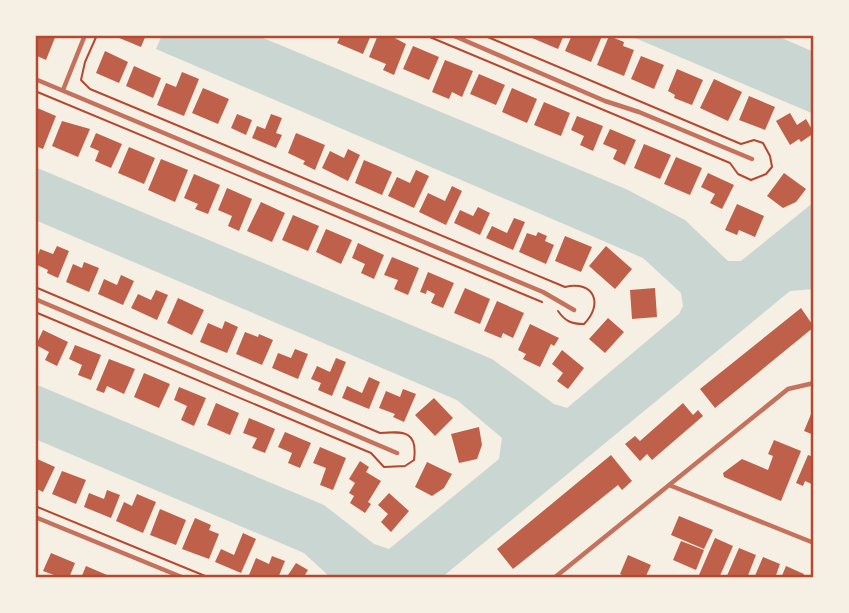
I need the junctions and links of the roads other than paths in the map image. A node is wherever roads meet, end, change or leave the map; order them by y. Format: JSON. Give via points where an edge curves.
{"nodes":[{"id":1,"x":85,"y":35,"type":"edge"},
{"id":2,"x":452,"y":35,"type":"edge"},
{"id":3,"x":35,"y":79,"type":"edge"},
{"id":4,"x":62,"y":90,"type":"junction"},
{"id":5,"x":752,"y":159,"type":"dead end"},
{"id":6,"x":35,"y":299,"type":"edge"},
{"id":7,"x":574,"y":310,"type":"dead end"},
{"id":8,"x":814,"y":383,"type":"edge"},
{"id":9,"x":397,"y":453,"type":"dead end"},
{"id":10,"x":669,"y":485,"type":"junction"},
{"id":11,"x":35,"y":517,"type":"edge"},
{"id":12,"x":814,"y":543,"type":"edge"},
{"id":13,"x":184,"y":578,"type":"edge"},
{"id":14,"x":554,"y":578,"type":"edge"}],
"edges":[{"from":1,"to":4,"type":"street"},
{"from":2,"to":5,"type":"street"},
{"from":3,"to":4,"type":"street"},
{"from":4,"to":7,"type":"street","via":[[543,292]]},
{"from":6,"to":9,"type":"street"},
{"from":8,"to":10,"type":"street","via":[[788,389]]},
{"from":10,"to":12,"type":"street"},
{"from":10,"to":14,"type":"street"},
{"from":11,"to":13,"type":"street"}]}
